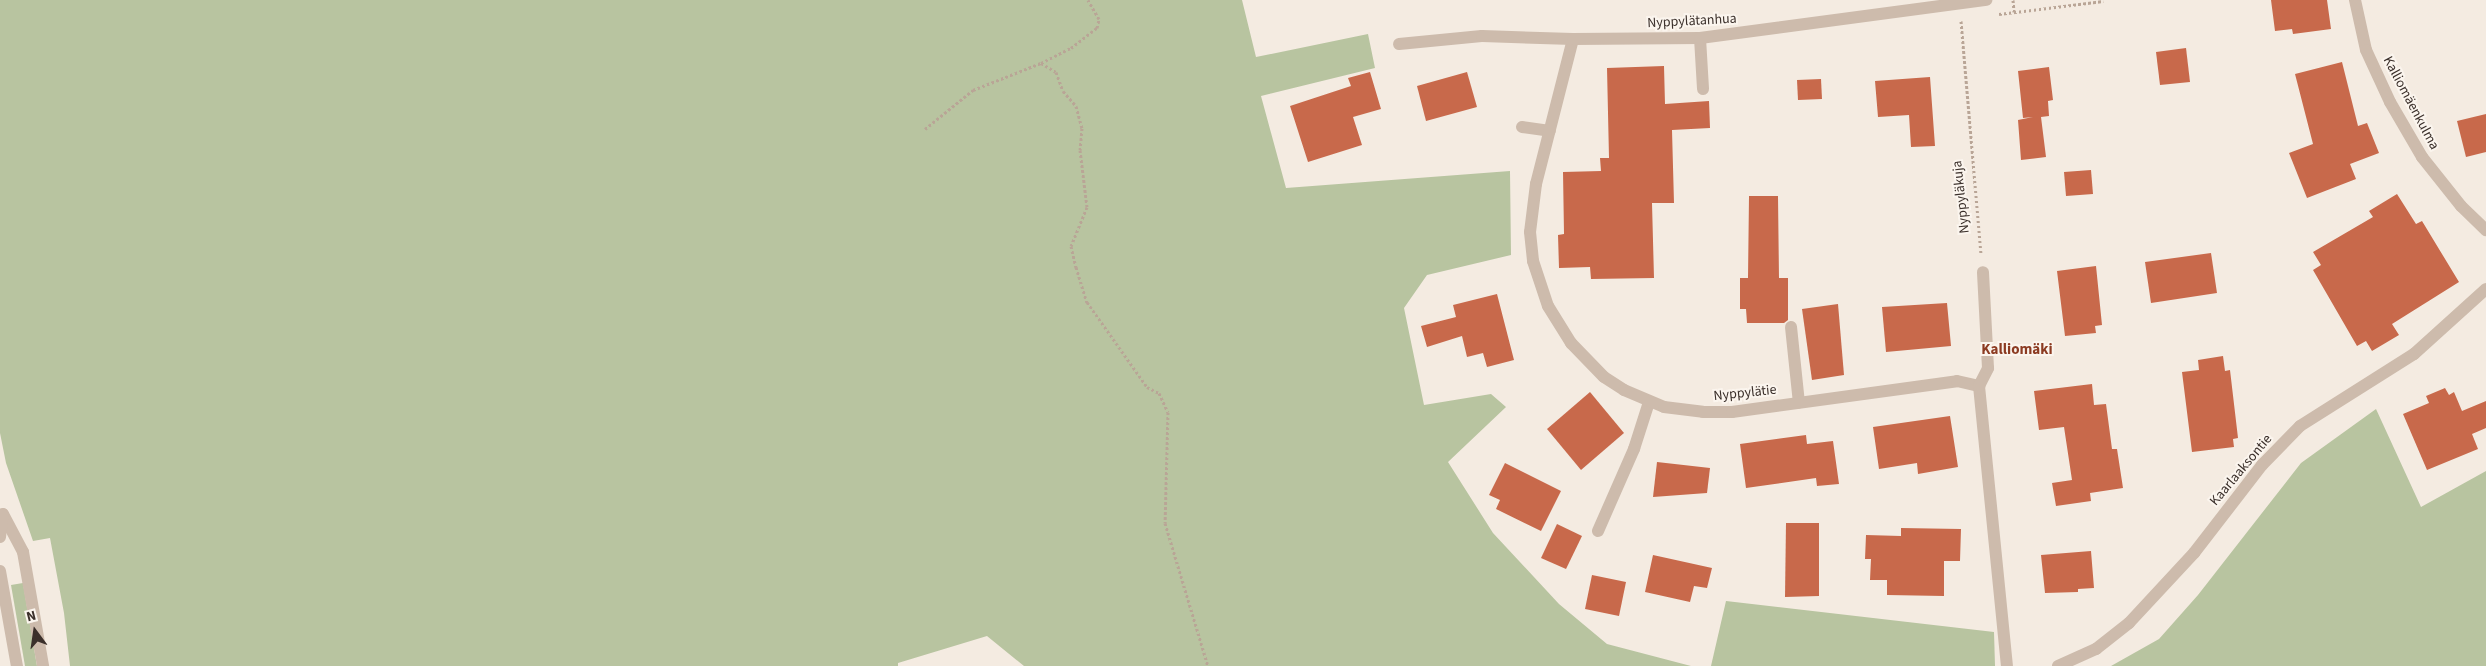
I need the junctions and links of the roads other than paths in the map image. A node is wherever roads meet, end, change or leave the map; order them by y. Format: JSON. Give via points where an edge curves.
{"nodes":[{"id":1,"x":1986,"y":0,"type":"edge"},
{"id":2,"x":2355,"y":0,"type":"edge"},
{"id":3,"x":1700,"y":38,"type":"junction"},
{"id":4,"x":1573,"y":39,"type":"junction"},
{"id":5,"x":1399,"y":44,"type":"dead end"},
{"id":6,"x":1703,"y":89,"type":"dead end"},
{"id":7,"x":1522,"y":128,"type":"dead end"},
{"id":8,"x":1550,"y":131,"type":"junction"},
{"id":9,"x":2486,"y":230,"type":"edge"},
{"id":10,"x":1983,"y":272,"type":"road end"},
{"id":11,"x":2486,"y":290,"type":"edge"},
{"id":12,"x":1791,"y":328,"type":"dead end"},
{"id":13,"x":1979,"y":386,"type":"junction"},
{"id":14,"x":1649,"y":402,"type":"junction"},
{"id":15,"x":1799,"y":402,"type":"junction"},
{"id":16,"x":2,"y":514,"type":"edge"},
{"id":17,"x":1598,"y":531,"type":"dead end"},
{"id":18,"x":0,"y":537,"type":"edge"},
{"id":19,"x":0,"y":570,"type":"edge"},
{"id":20,"x":17,"y":666,"type":"edge"},
{"id":21,"x":43,"y":666,"type":"edge"},
{"id":22,"x":2007,"y":666,"type":"edge"},
{"id":23,"x":2058,"y":666,"type":"edge"}],
"edges":[{"from":1,"to":3,"type":"street","name":"Nyppylätanhua"},
{"from":2,"to":9,"type":"street","name":"Kalliomäenkulma","via":[[2366,50],[2390,102],[2422,157],[2460,206]]},
{"from":3,"to":4,"type":"street","name":"Nyppylätanhua"},
{"from":3,"to":6,"type":"street"},
{"from":4,"to":5,"type":"street","name":"Nyppylätanhua","via":[[1482,36]]},
{"from":4,"to":8,"type":"street","name":"Nyppylätie"},
{"from":7,"to":8,"type":"street"},
{"from":8,"to":14,"type":"street","name":"Nyppylätie","via":[[1532,207],[1533,261],[1540,285],[1555,319],[1585,360],[1614,384]]},
{"from":10,"to":13,"type":"street","via":[[1988,368]]},
{"from":11,"to":23,"type":"street","name":"Kaarlaaksontie","via":[[2414,354],[2300,426],[2262,465],[2194,553],[2130,623],[2096,649]]},
{"from":12,"to":15,"type":"street"},
{"from":13,"to":15,"type":"street","name":"Nyppylätie","via":[[1957,381]]},
{"from":13,"to":22,"type":"street"},
{"from":14,"to":15,"type":"street","name":"Nyppylätie","via":[[1703,412]]},
{"from":14,"to":17,"type":"street","via":[[1634,449]]},
{"from":16,"to":18,"type":"street"},
{"from":16,"to":21,"type":"street","via":[[23,552]]},
{"from":19,"to":20,"type":"street"}]}
